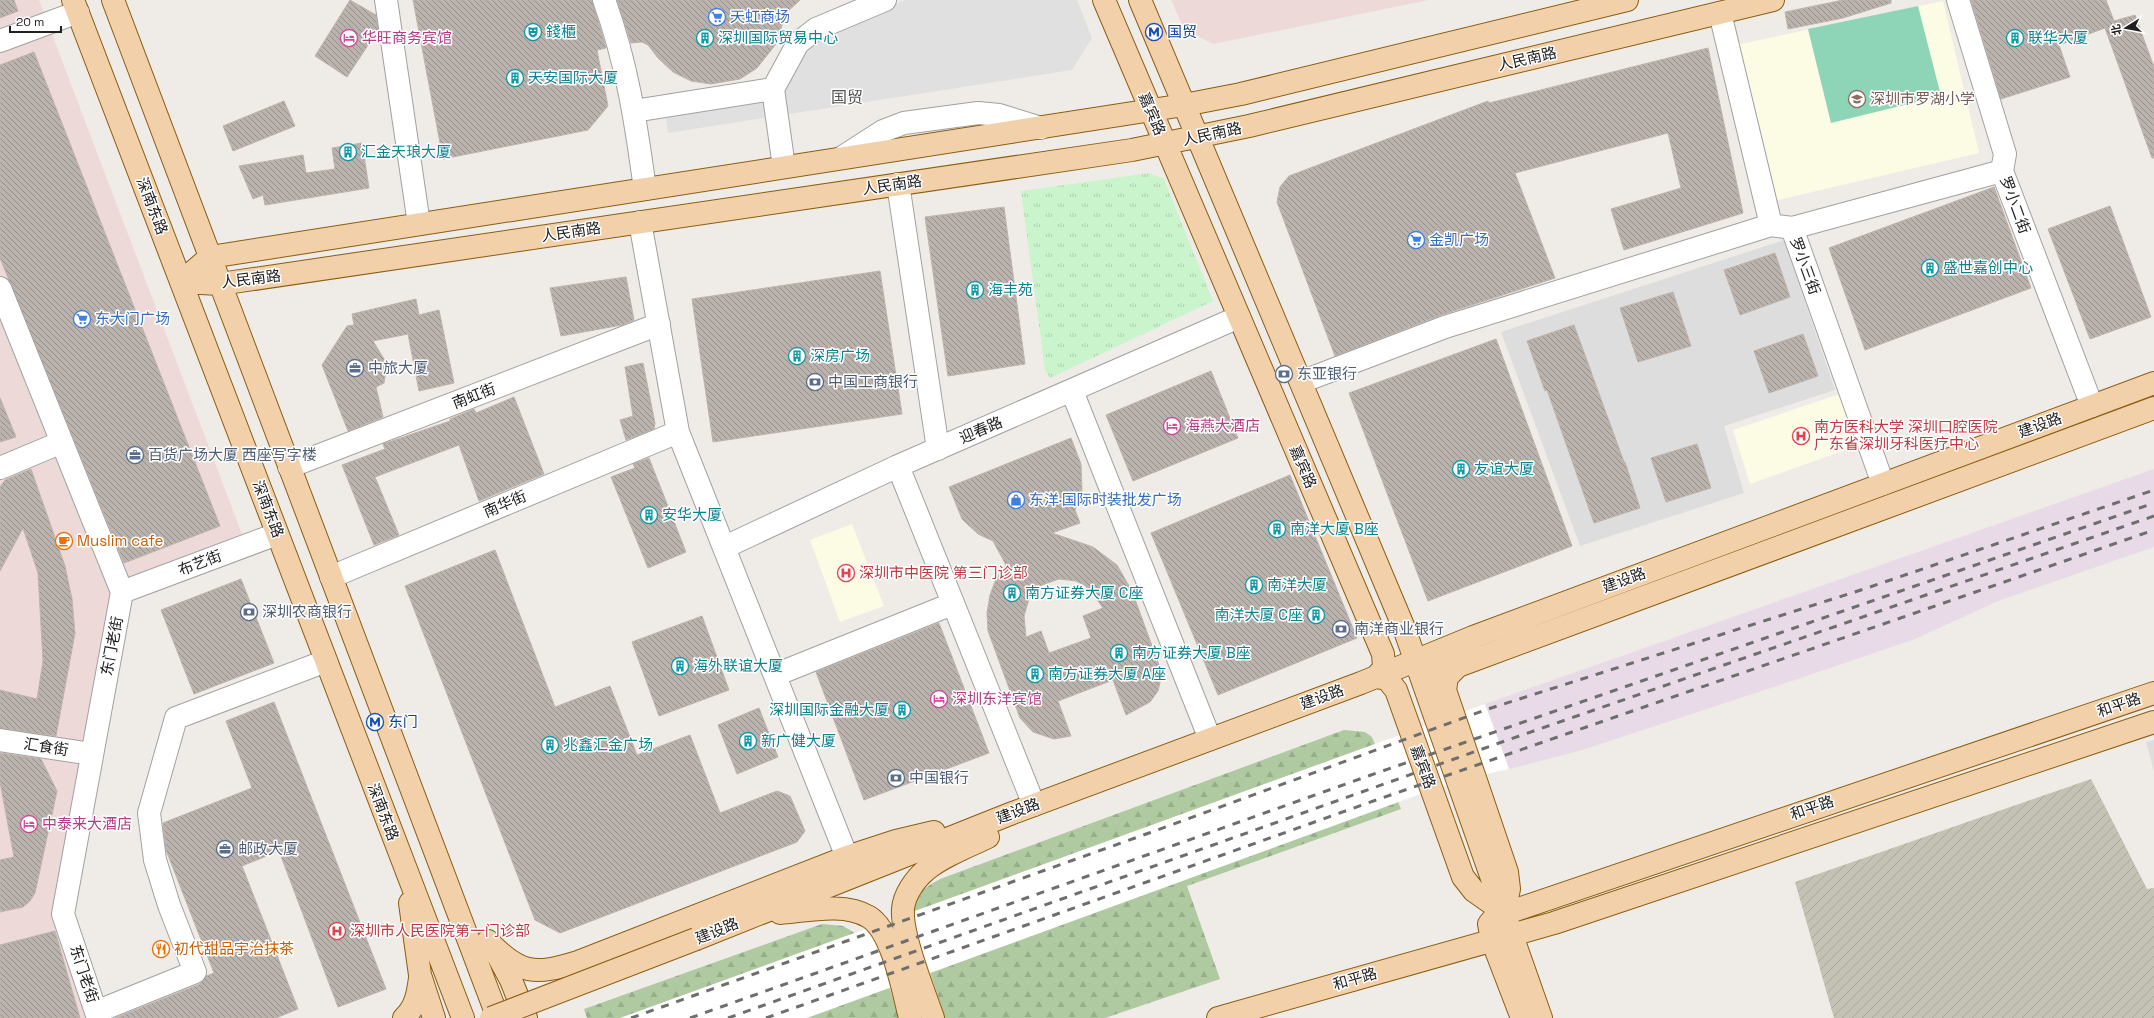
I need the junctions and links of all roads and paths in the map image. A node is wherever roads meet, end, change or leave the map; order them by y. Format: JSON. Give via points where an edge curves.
{"nodes":[{"id":1,"x":113,"y":0,"type":"edge"},
{"id":2,"x":386,"y":0,"type":"edge"},
{"id":3,"x":604,"y":0,"type":"edge"},
{"id":4,"x":885,"y":0,"type":"edge"},
{"id":5,"x":1104,"y":0,"type":"edge"},
{"id":6,"x":1140,"y":0,"type":"edge"},
{"id":7,"x":1627,"y":0,"type":"edge"},
{"id":8,"x":1773,"y":0,"type":"edge"},
{"id":9,"x":1958,"y":0,"type":"edge"},
{"id":10,"x":76,"y":6,"type":"edge"},
{"id":11,"x":1720,"y":13,"type":"junction"},
{"id":12,"x":0,"y":41,"type":"edge"},
{"id":13,"x":773,"y":89,"type":"junction"},
{"id":14,"x":1184,"y":105,"type":"junction"},
{"id":15,"x":1151,"y":110,"type":"junction"},
{"id":16,"x":634,"y":111,"type":"junction"},
{"id":17,"x":1197,"y":137,"type":"junction"},
{"id":18,"x":1165,"y":143,"type":"junction"},
{"id":19,"x":784,"y":167,"type":"junction"},
{"id":20,"x":2002,"y":171,"type":"junction"},
{"id":21,"x":898,"y":184,"type":"junction"},
{"id":22,"x":645,"y":189,"type":"junction"},
{"id":23,"x":640,"y":222,"type":"junction"},
{"id":24,"x":419,"y":224,"type":"junction"},
{"id":25,"x":1781,"y":227,"type":"junction"},
{"id":26,"x":210,"y":257,"type":"junction"},
{"id":27,"x":181,"y":282,"type":"junction"},
{"id":28,"x":220,"y":284,"type":"junction"},
{"id":29,"x":0,"y":288,"type":"edge"},
{"id":30,"x":1239,"y":317,"type":"junction"},
{"id":31,"x":659,"y":324,"type":"junction"},
{"id":32,"x":1301,"y":382,"type":"junction"},
{"id":33,"x":2154,"y":382,"type":"edge"},
{"id":34,"x":1072,"y":390,"type":"junction"},
{"id":35,"x":2092,"y":406,"type":"junction"},
{"id":36,"x":2154,"y":408,"type":"edge"},
{"id":37,"x":678,"y":432,"type":"junction"},
{"id":38,"x":62,"y":442,"type":"junction"},
{"id":39,"x":938,"y":449,"type":"junction"},
{"id":40,"x":898,"y":466,"type":"junction"},
{"id":41,"x":290,"y":467,"type":"junction"},
{"id":42,"x":0,"y":468,"type":"edge"},
{"id":43,"x":1883,"y":484,"type":"junction"},
{"id":44,"x":277,"y":534,"type":"junction"},
{"id":45,"x":725,"y":547,"type":"junction"},
{"id":46,"x":331,"y":577,"type":"junction"},
{"id":47,"x":122,"y":592,"type":"junction"},
{"id":48,"x":952,"y":604,"type":"junction"},
{"id":49,"x":1416,"y":660,"type":"junction"},
{"id":50,"x":326,"y":661,"type":"junction"},
{"id":51,"x":1458,"y":666,"type":"junction"},
{"id":52,"x":775,"y":674,"type":"junction"},
{"id":53,"x":1376,"y":677,"type":"junction"},
{"id":54,"x":1426,"y":690,"type":"junction"},
{"id":55,"x":2154,"y":693,"type":"edge"},
{"id":56,"x":2154,"y":722,"type":"edge"},
{"id":57,"x":1210,"y":739,"type":"junction"},
{"id":58,"x":0,"y":740,"type":"edge"},
{"id":59,"x":92,"y":754,"type":"junction"},
{"id":60,"x":1067,"y":792,"type":"junction"},
{"id":61,"x":1034,"y":805,"type":"junction"},
{"id":62,"x":1010,"y":814,"type":"junction"},
{"id":63,"x":847,"y":857,"type":"junction"},
{"id":64,"x":405,"y":868,"type":"junction"},
{"id":65,"x":442,"y":868,"type":"junction"},
{"id":66,"x":1504,"y":912,"type":"junction"},
{"id":67,"x":753,"y":916,"type":"junction"},
{"id":68,"x":1502,"y":937,"type":"junction"},
{"id":69,"x":488,"y":941,"type":"junction"},
{"id":70,"x":420,"y":974,"type":"junction"},
{"id":71,"x":97,"y":1015,"type":"edge"},
{"id":72,"x":404,"y":1018,"type":"edge"},
{"id":73,"x":434,"y":1018,"type":"edge"},
{"id":74,"x":463,"y":1018,"type":"edge"},
{"id":75,"x":492,"y":1018,"type":"edge"},
{"id":76,"x":498,"y":1018,"type":"edge"},
{"id":77,"x":526,"y":1018,"type":"edge"},
{"id":78,"x":910,"y":1018,"type":"edge"},
{"id":79,"x":934,"y":1018,"type":"edge"},
{"id":80,"x":1218,"y":1018,"type":"edge"},
{"id":81,"x":1522,"y":1018,"type":"edge"},
{"id":82,"x":1541,"y":1018,"type":"edge"}],
"edges":[{"from":1,"to":26,"type":"main road"},
{"from":2,"to":24,"type":"street"},
{"from":3,"to":16,"type":"street","via":[[620,43]]},
{"from":4,"to":13,"type":"street","via":[[806,35],[798,43]]},
{"from":5,"to":15,"type":"main road","name":"嘉宾路"},
{"from":6,"to":14,"type":"main road","name":"嘉宾路"},
{"from":7,"to":14,"type":"main road","name":"人民南路","via":[[1241,94]]},
{"from":8,"to":11,"type":"main road","name":"人民南路"},
{"from":9,"to":20,"type":"street","name":"罗小二街","via":[[2005,154]]},
{"from":10,"to":12,"type":"street"},
{"from":10,"to":27,"type":"main road","name":"深南东路"},
{"from":11,"to":17,"type":"main road","name":"人民南路"},
{"from":11,"to":25,"type":"street","name":"罗小三街"},
{"from":13,"to":16,"type":"street"},
{"from":13,"to":19,"type":"street"},
{"from":14,"to":15,"type":"main road","name":"人民南路"},
{"from":14,"to":17,"type":"main road","name":"嘉宾路"},
{"from":15,"to":18,"type":"main road","name":"嘉宾路"},
{"from":15,"to":19,"type":"main road","name":"人民南路"},
{"from":16,"to":22,"type":"street"},
{"from":17,"to":18,"type":"main road","name":"人民南路"},
{"from":17,"to":32,"type":"main road","name":"嘉宾路"},
{"from":18,"to":21,"type":"main road","name":"人民南路"},
{"from":18,"to":30,"type":"main road","name":"嘉宾路"},
{"from":19,"to":22,"type":"main road","name":"人民南路"},
{"from":20,"to":25,"type":"street"},
{"from":20,"to":35,"type":"street","name":"罗小二街"},
{"from":21,"to":23,"type":"main road","name":"人民南路"},
{"from":21,"to":39,"type":"street"},
{"from":22,"to":24,"type":"main road","name":"人民南路"},
{"from":23,"to":28,"type":"main road","name":"人民南路"},
{"from":23,"to":31,"type":"street"},
{"from":24,"to":26,"type":"main road","name":"人民南路"},
{"from":25,"to":32,"type":"street","via":[[1445,327]]},
{"from":25,"to":43,"type":"street","name":"罗小三街"},
{"from":26,"to":27,"type":"main road","name":"人民南路"},
{"from":26,"to":28,"type":"main road"},
{"from":27,"to":28,"type":"main road","name":"人民南路"},
{"from":27,"to":44,"type":"main road","name":"深南东路"},
{"from":28,"to":41,"type":"main road"},
{"from":29,"to":38,"type":"street"},
{"from":30,"to":34,"type":"street","name":"迎春路"},
{"from":30,"to":53,"type":"main road","name":"嘉宾路","via":[[1383,654],[1384,668]]},
{"from":31,"to":37,"type":"street"},
{"from":31,"to":41,"type":"street","name":"南虹街"},
{"from":32,"to":49,"type":"main road","name":"嘉宾路"},
{"from":33,"to":35,"type":"main road","name":"建设路"},
{"from":34,"to":39,"type":"street","name":"迎春路"},
{"from":34,"to":57,"type":"street"},
{"from":35,"to":43,"type":"main road","name":"建设路"},
{"from":36,"to":51,"type":"main road","name":"建设路"},
{"from":37,"to":45,"type":"street"},
{"from":37,"to":46,"type":"street","name":"南华街"},
{"from":38,"to":42,"type":"street"},
{"from":38,"to":47,"type":"street"},
{"from":39,"to":40,"type":"street","name":"迎春路"},
{"from":40,"to":45,"type":"street","name":"迎春路"},
{"from":40,"to":48,"type":"street"},
{"from":41,"to":46,"type":"main road"},
{"from":43,"to":49,"type":"main road","name":"建设路"},
{"from":44,"to":47,"type":"street","name":"布艺街"},
{"from":44,"to":50,"type":"main road","name":"深南东路"},
{"from":45,"to":52,"type":"street"},
{"from":46,"to":65,"type":"main road"},
{"from":47,"to":59,"type":"street","name":"东门老街"},
{"from":48,"to":52,"type":"street"},
{"from":48,"to":61,"type":"street"},
{"from":49,"to":53,"type":"main road","name":"建设路"},
{"from":49,"to":54,"type":"main road","name":"嘉宾路"},
{"from":50,"to":64,"type":"main road","name":"深南东路"},
{"from":50,"to":71,"type":"street","via":[[176,718],[149,813],[155,860],[195,972]]},
{"from":51,"to":54,"type":"main road","name":"建设路","via":[[1430,677]]},
{"from":51,"to":66,"type":"main road","via":[[1447,676],[1446,696],[1507,872],[1509,889]]},
{"from":52,"to":63,"type":"street"},
{"from":53,"to":57,"type":"main road","name":"建设路"},
{"from":53,"to":66,"type":"main road","name":"嘉宾路","via":[[1387,679],[1396,690],[1463,877],[1474,891]]},
{"from":54,"to":66,"type":"main road","name":"嘉宾路"},
{"from":55,"to":66,"type":"main road","name":"和平路"},
{"from":56,"to":68,"type":"main road","name":"和平路","via":[[1572,917]]},
{"from":57,"to":60,"type":"main road","name":"建设路"},
{"from":58,"to":59,"type":"street","name":"汇食街"},
{"from":59,"to":71,"type":"street","name":"东门老街","via":[[63,914]]},
{"from":60,"to":61,"type":"main road","name":"建设路"},
{"from":60,"to":79,"type":"main road","via":[[1032,815],[944,859],[925,871],[913,884],[903,908],[904,928]]},
{"from":61,"to":62,"type":"main road","name":"建设路"},
{"from":62,"to":63,"type":"main road","via":[[896,841]]},
{"from":62,"to":67,"type":"main road","name":"建设路"},
{"from":63,"to":69,"type":"main road","via":[[557,968],[529,970],[516,965],[502,956]]},
{"from":64,"to":70,"type":"main road"},
{"from":64,"to":74,"type":"main road","name":"深南东路"},
{"from":65,"to":69,"type":"main road"},
{"from":65,"to":76,"type":"main road"},
{"from":66,"to":68,"type":"main road","name":"嘉宾路"},
{"from":67,"to":75,"type":"main road","name":"建设路","bridge":true},
{"from":67,"to":78,"type":"main road","via":[[838,909],[869,917],[882,930],[888,944]]},
{"from":68,"to":80,"type":"main road","name":"和平路"},
{"from":68,"to":81,"type":"main road","name":"嘉宾路"},
{"from":68,"to":82,"type":"main road","name":"嘉宾路"},
{"from":69,"to":77,"type":"main road","via":[[511,980]]},
{"from":70,"to":72,"type":"main road","via":[[418,996]]},
{"from":70,"to":73,"type":"main road"}]}
